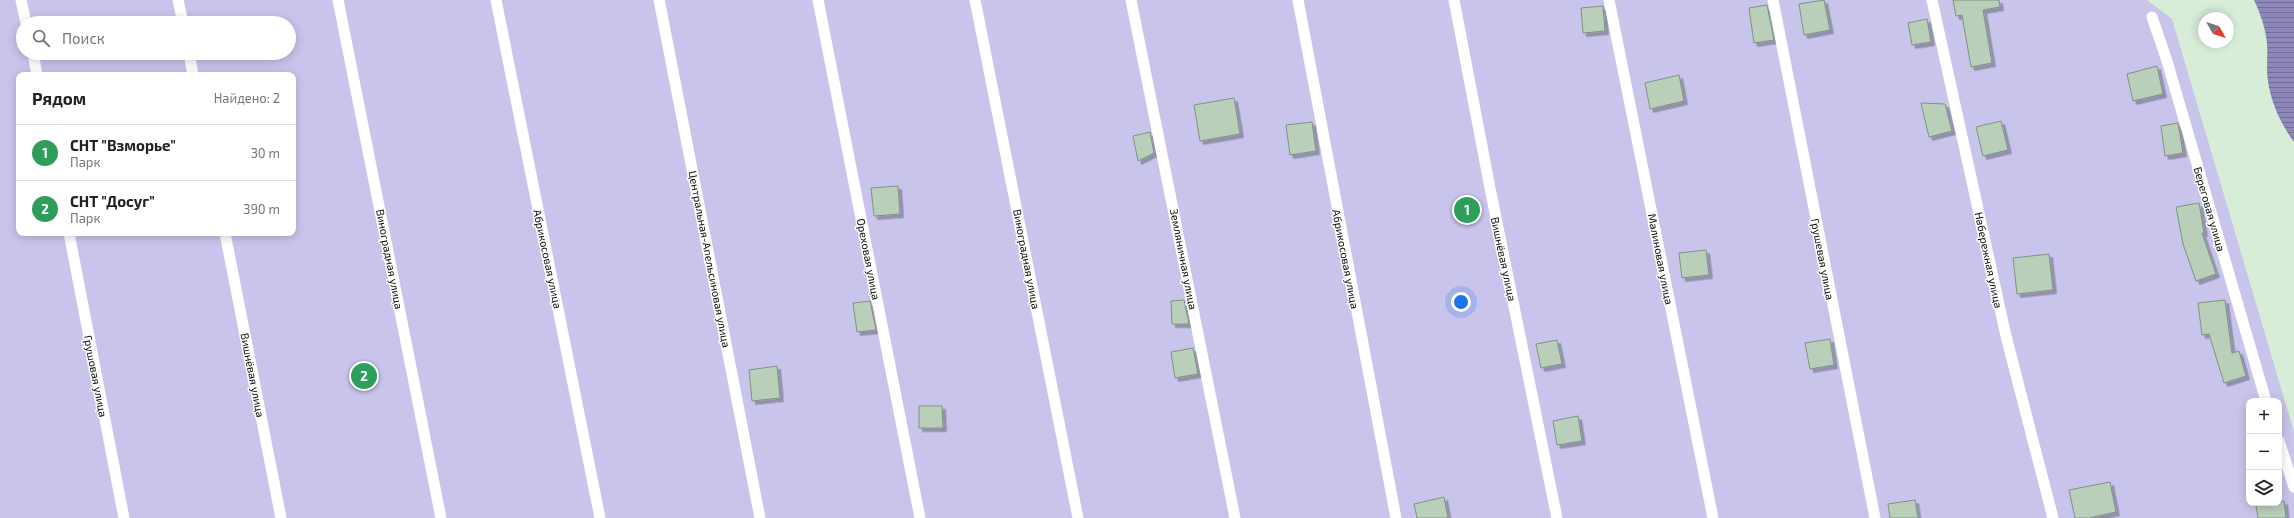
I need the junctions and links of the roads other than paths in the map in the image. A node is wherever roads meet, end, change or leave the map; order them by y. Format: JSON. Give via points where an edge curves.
{"nodes":[{"id":1,"x":21,"y":0,"type":"edge"},
{"id":2,"x":178,"y":0,"type":"edge"},
{"id":3,"x":338,"y":0,"type":"edge"},
{"id":4,"x":496,"y":0,"type":"edge"},
{"id":5,"x":659,"y":0,"type":"edge"},
{"id":6,"x":818,"y":0,"type":"edge"},
{"id":7,"x":975,"y":0,"type":"edge"},
{"id":8,"x":1131,"y":0,"type":"edge"},
{"id":9,"x":1298,"y":0,"type":"edge"},
{"id":10,"x":1454,"y":0,"type":"edge"},
{"id":11,"x":1609,"y":0,"type":"edge"},
{"id":12,"x":1773,"y":0,"type":"edge"},
{"id":13,"x":1932,"y":0,"type":"edge"},
{"id":14,"x":24,"y":16,"type":"edge"},
{"id":15,"x":181,"y":16,"type":"edge"},
{"id":16,"x":2152,"y":17,"type":"dead end"},
{"id":17,"x":35,"y":60,"type":"edge"},
{"id":18,"x":190,"y":60,"type":"edge"},
{"id":19,"x":37,"y":72,"type":"edge"},
{"id":20,"x":192,"y":72,"type":"edge"},
{"id":21,"x":70,"y":236,"type":"edge"},
{"id":22,"x":226,"y":236,"type":"edge"},
{"id":23,"x":2265,"y":398,"type":"edge"},
{"id":24,"x":2282,"y":450,"type":"edge"},
{"id":25,"x":2294,"y":487,"type":"edge"},
{"id":26,"x":124,"y":518,"type":"edge"},
{"id":27,"x":281,"y":518,"type":"edge"},
{"id":28,"x":441,"y":518,"type":"edge"},
{"id":29,"x":600,"y":518,"type":"edge"},
{"id":30,"x":760,"y":518,"type":"edge"},
{"id":31,"x":920,"y":518,"type":"edge"},
{"id":32,"x":1078,"y":518,"type":"edge"},
{"id":33,"x":1235,"y":518,"type":"edge"},
{"id":34,"x":1396,"y":518,"type":"edge"},
{"id":35,"x":1557,"y":518,"type":"edge"},
{"id":36,"x":1713,"y":518,"type":"edge"},
{"id":37,"x":1875,"y":518,"type":"edge"},
{"id":38,"x":2053,"y":518,"type":"edge"}],
"edges":[{"from":1,"to":14,"type":"lane"},
{"from":2,"to":15,"type":"lane"},
{"from":3,"to":28,"type":"lane","name":"Виноградная улица"},
{"from":4,"to":29,"type":"lane","name":"Абрикосовая улица"},
{"from":5,"to":30,"type":"lane","name":"Центральная-Апельсиновая улица"},
{"from":6,"to":31,"type":"lane","name":"Ореховая улица"},
{"from":7,"to":32,"type":"lane","name":"Виноградная улица"},
{"from":8,"to":33,"type":"lane","name":"Земляничная улица"},
{"from":9,"to":34,"type":"lane","name":"Абрикосовая улица"},
{"from":10,"to":35,"type":"lane","name":"Вишнёвая улица","via":[[1490,193]]},
{"from":11,"to":36,"type":"lane","name":"Малиновая улица"},
{"from":12,"to":37,"type":"lane","name":"Грушевая улица"},
{"from":13,"to":38,"type":"lane","name":"Набережная улица","via":[[2006,336]]},
{"from":16,"to":23,"type":"lane","name":"Береговая улица"},
{"from":17,"to":19,"type":"lane"},
{"from":18,"to":20,"type":"lane"},
{"from":21,"to":26,"type":"lane","name":"Грушовая улица"},
{"from":22,"to":27,"type":"lane","name":"Вишнёвая улица"},
{"from":24,"to":25,"type":"lane"}]}
